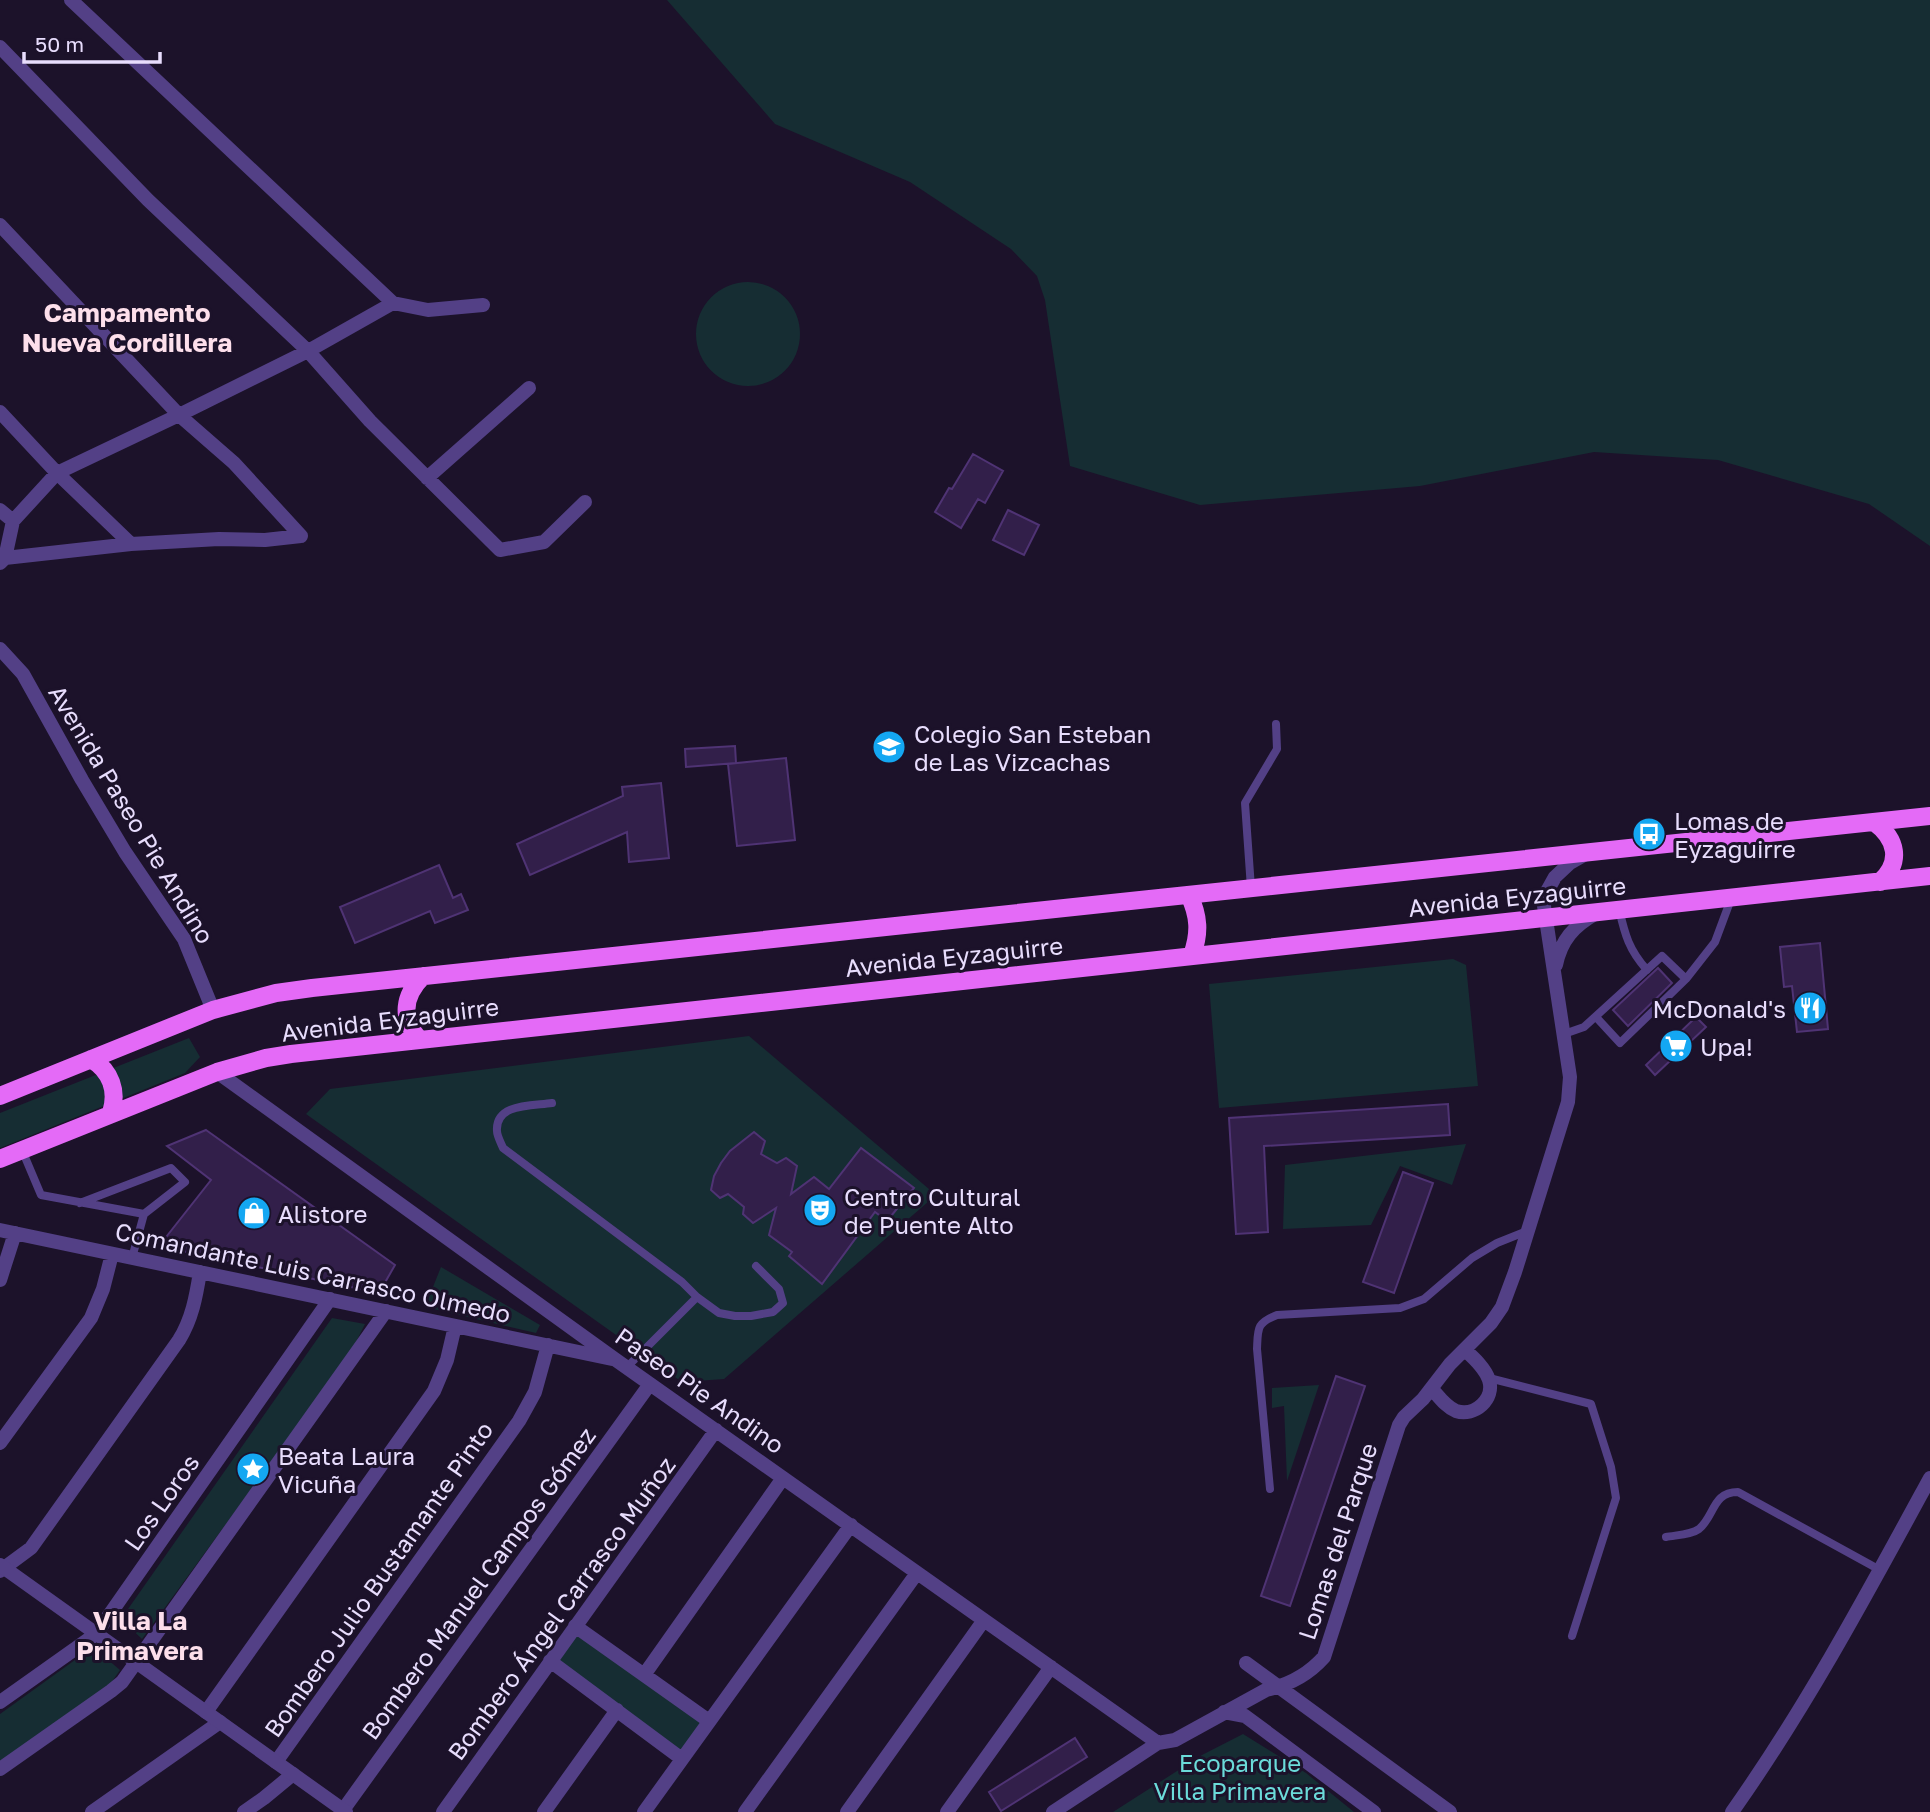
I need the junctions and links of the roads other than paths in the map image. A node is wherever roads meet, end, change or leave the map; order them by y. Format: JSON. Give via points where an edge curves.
{"nodes":[{"id":1,"x":71,"y":0,"type":"edge"},
{"id":2,"x":0,"y":47,"type":"edge"},
{"id":3,"x":0,"y":225,"type":"edge"},
{"id":4,"x":393,"y":303,"type":"junction"},
{"id":5,"x":483,"y":305,"type":"dead end"},
{"id":6,"x":307,"y":351,"type":"junction"},
{"id":7,"x":528,"y":388,"type":"dead end"},
{"id":8,"x":0,"y":412,"type":"edge"},
{"id":9,"x":179,"y":415,"type":"junction"},
{"id":10,"x":57,"y":473,"type":"junction"},
{"id":11,"x":427,"y":478,"type":"junction"},
{"id":12,"x":585,"y":502,"type":"dead end"},
{"id":13,"x":0,"y":510,"type":"edge"},
{"id":14,"x":13,"y":521,"type":"junction"},
{"id":15,"x":131,"y":544,"type":"junction"},
{"id":16,"x":3,"y":561,"type":"edge"},
{"id":17,"x":0,"y":649,"type":"edge"},
{"id":18,"x":1276,"y":724,"type":"dead end"},
{"id":19,"x":1930,"y":816,"type":"edge"},
{"id":20,"x":1874,"y":822,"type":"junction"},
{"id":21,"x":1588,"y":852,"type":"junction"},
{"id":22,"x":1930,"y":876,"type":"edge"},
{"id":23,"x":1880,"y":882,"type":"junction"},
{"id":24,"x":1251,"y":888,"type":"junction"},
{"id":25,"x":1189,"y":895,"type":"junction"},
{"id":26,"x":1732,"y":897,"type":"junction"},
{"id":27,"x":1619,"y":909,"type":"junction"},
{"id":28,"x":1597,"y":912,"type":"junction"},
{"id":29,"x":1544,"y":917,"type":"junction"},
{"id":30,"x":1192,"y":955,"type":"junction"},
{"id":31,"x":1555,"y":969,"type":"junction"},
{"id":32,"x":1647,"y":970,"type":"junction"},
{"id":33,"x":423,"y":976,"type":"junction"},
{"id":34,"x":1686,"y":979,"type":"junction"},
{"id":35,"x":213,"y":1010,"type":"junction"},
{"id":36,"x":1596,"y":1017,"type":"junction"},
{"id":37,"x":1564,"y":1034,"type":"junction"},
{"id":38,"x":419,"y":1039,"type":"junction"},
{"id":39,"x":91,"y":1059,"type":"junction"},
{"id":40,"x":217,"y":1072,"type":"junction"},
{"id":41,"x":0,"y":1096,"type":"edge"},
{"id":42,"x":552,"y":1103,"type":"dead end"},
{"id":43,"x":111,"y":1113,"type":"junction"},
{"id":44,"x":22,"y":1150,"type":"junction"},
{"id":45,"x":0,"y":1159,"type":"edge"},
{"id":46,"x":80,"y":1203,"type":"junction"},
{"id":47,"x":144,"y":1214,"type":"junction"},
{"id":48,"x":7,"y":1231,"type":"edge"},
{"id":49,"x":1527,"y":1231,"type":"junction"},
{"id":50,"x":112,"y":1254,"type":"junction"},
{"id":51,"x":132,"y":1258,"type":"junction"},
{"id":52,"x":756,"y":1266,"type":"dead end"},
{"id":53,"x":200,"y":1272,"type":"junction"},
{"id":54,"x":0,"y":1280,"type":"edge"},
{"id":55,"x":697,"y":1297,"type":"junction"},
{"id":56,"x":330,"y":1299,"type":"junction"},
{"id":57,"x":386,"y":1311,"type":"junction"},
{"id":58,"x":455,"y":1326,"type":"junction"},
{"id":59,"x":548,"y":1345,"type":"junction"},
{"id":60,"x":1465,"y":1350,"type":"junction"},
{"id":61,"x":622,"y":1364,"type":"junction"},
{"id":62,"x":1489,"y":1378,"type":"junction"},
{"id":63,"x":650,"y":1384,"type":"junction"},
{"id":64,"x":1432,"y":1389,"type":"junction"},
{"id":65,"x":716,"y":1430,"type":"junction"},
{"id":66,"x":0,"y":1443,"type":"edge"},
{"id":67,"x":783,"y":1478,"type":"junction"},
{"id":68,"x":1930,"y":1478,"type":"edge"},
{"id":69,"x":1270,"y":1489,"type":"dead end"},
{"id":70,"x":850,"y":1525,"type":"junction"},
{"id":71,"x":1666,"y":1536,"type":"dead end"},
{"id":72,"x":1,"y":1568,"type":"edge"},
{"id":73,"x":1880,"y":1570,"type":"junction"},
{"id":74,"x":917,"y":1573,"type":"junction"},
{"id":75,"x":984,"y":1620,"type":"junction"},
{"id":76,"x":575,"y":1626,"type":"junction"},
{"id":77,"x":96,"y":1634,"type":"junction"},
{"id":78,"x":1572,"y":1636,"type":"dead end"},
{"id":79,"x":550,"y":1661,"type":"junction"},
{"id":80,"x":135,"y":1662,"type":"junction"},
{"id":81,"x":1246,"y":1663,"type":"dead end"},
{"id":82,"x":1051,"y":1667,"type":"junction"},
{"id":83,"x":644,"y":1675,"type":"junction"},
{"id":84,"x":1279,"y":1688,"type":"junction"},
{"id":85,"x":0,"y":1702,"type":"edge"},
{"id":86,"x":617,"y":1710,"type":"junction"},
{"id":87,"x":206,"y":1712,"type":"junction"},
{"id":88,"x":1224,"y":1712,"type":"junction"},
{"id":89,"x":709,"y":1721,"type":"junction"},
{"id":90,"x":220,"y":1722,"type":"junction"},
{"id":91,"x":1158,"y":1743,"type":"junction"},
{"id":92,"x":682,"y":1759,"type":"junction"},
{"id":93,"x":276,"y":1762,"type":"junction"},
{"id":94,"x":0,"y":1769,"type":"edge"},
{"id":95,"x":293,"y":1774,"type":"junction"},
{"id":96,"x":1074,"y":1808,"type":"edge"},
{"id":97,"x":344,"y":1811,"type":"edge"},
{"id":98,"x":92,"y":1812,"type":"edge"},
{"id":99,"x":244,"y":1812,"type":"edge"},
{"id":100,"x":443,"y":1812,"type":"edge"},
{"id":101,"x":544,"y":1812,"type":"edge"},
{"id":102,"x":644,"y":1812,"type":"edge"},
{"id":103,"x":745,"y":1812,"type":"edge"},
{"id":104,"x":847,"y":1812,"type":"edge"},
{"id":105,"x":947,"y":1812,"type":"edge"},
{"id":106,"x":1053,"y":1812,"type":"edge"},
{"id":107,"x":1374,"y":1812,"type":"edge"},
{"id":108,"x":1450,"y":1812,"type":"edge"},
{"id":109,"x":1732,"y":1812,"type":"edge"}],
"edges":[{"from":1,"to":4,"type":"street"},
{"from":2,"to":6,"type":"street","via":[[148,200]]},
{"from":3,"to":9,"type":"street"},
{"from":4,"to":5,"type":"street","via":[[428,310]]},
{"from":4,"to":6,"type":"street"},
{"from":6,"to":9,"type":"street"},
{"from":6,"to":11,"type":"street"},
{"from":7,"to":11,"type":"street"},
{"from":8,"to":10,"type":"street"},
{"from":9,"to":10,"type":"street"},
{"from":9,"to":15,"type":"street","via":[[234,463],[301,536]]},
{"from":10,"to":14,"type":"street"},
{"from":10,"to":15,"type":"street"},
{"from":11,"to":12,"type":"street","via":[[500,550],[544,542]]},
{"from":13,"to":14,"type":"street"},
{"from":14,"to":16,"type":"street"},
{"from":15,"to":16,"type":"street"},
{"from":17,"to":35,"type":"street","name":"Avenida Paseo Pie Andino","via":[[23,674],[125,852],[184,939]]},
{"from":18,"to":24,"type":"lane","via":[[1277,749],[1245,803]]},
{"from":19,"to":20,"type":"main road","name":"Avenida Eyzaguirre"},
{"from":20,"to":21,"type":"main road","name":"Avenida Eyzaguirre"},
{"from":20,"to":23,"type":"main road","via":[[1886,832],[1894,849],[1893,864]]},
{"from":21,"to":24,"type":"main road","name":"Avenida Eyzaguirre"},
{"from":21,"to":29,"type":"street","name":"Lomas del Parque","via":[[1550,885]]},
{"from":22,"to":23,"type":"main road","name":"Avenida Eyzaguirre"},
{"from":23,"to":26,"type":"main road","name":"Avenida Eyzaguirre"},
{"from":24,"to":25,"type":"main road","name":"Avenida Eyzaguirre"},
{"from":25,"to":30,"type":"main road","via":[[1199,925]]},
{"from":25,"to":33,"type":"main road","name":"Avenida Eyzaguirre"},
{"from":26,"to":27,"type":"main road","name":"Avenida Eyzaguirre"},
{"from":26,"to":34,"type":"lane","via":[[1715,942]]},
{"from":27,"to":28,"type":"main road","name":"Avenida Eyzaguirre"},
{"from":27,"to":32,"type":"lane","via":[[1625,937]]},
{"from":28,"to":29,"type":"main road","name":"Avenida Eyzaguirre"},
{"from":28,"to":31,"type":"street","name":"Lomas del Parque","via":[[1567,936]]},
{"from":29,"to":30,"type":"main road","name":"Avenida Eyzaguirre"},
{"from":29,"to":31,"type":"street","name":"Lomas del Parque"},
{"from":30,"to":38,"type":"main road","name":"Avenida Eyzaguirre"},
{"from":31,"to":37,"type":"street","name":"Lomas del Parque"},
{"from":32,"to":34,"type":"lane","via":[[1662,956]]},
{"from":32,"to":36,"type":"lane"},
{"from":33,"to":35,"type":"main road","name":"Avenida Eyzaguirre","via":[[276,993]]},
{"from":33,"to":38,"type":"main road","via":[[410,992],[405,1011]]},
{"from":34,"to":36,"type":"lane","via":[[1620,1043]]},
{"from":35,"to":39,"type":"main road","name":"Avenida Eyzaguirre"},
{"from":36,"to":37,"type":"lane"},
{"from":37,"to":49,"type":"street","name":"Lomas del Parque","via":[[1568,1102]]},
{"from":38,"to":40,"type":"main road","name":"Avenida Eyzaguirre","via":[[266,1058]]},
{"from":39,"to":41,"type":"main road","name":"Avenida Eyzaguirre"},
{"from":39,"to":43,"type":"main road","via":[[110,1079]]},
{"from":40,"to":43,"type":"main road","name":"Avenida Eyzaguirre"},
{"from":40,"to":61,"type":"street","name":"Paseo Pie Andino"},
{"from":42,"to":55,"type":"lane","via":[[508,1109],[496,1131],[503,1148]]},
{"from":43,"to":44,"type":"main road","name":"Avenida Eyzaguirre"},
{"from":44,"to":45,"type":"main road","name":"Avenida Eyzaguirre"},
{"from":44,"to":46,"type":"lane","via":[[41,1195]]},
{"from":46,"to":47,"type":"lane"},
{"from":46,"to":47,"type":"lane","via":[[171,1168],[185,1182]]},
{"from":47,"to":51,"type":"lane"},
{"from":48,"to":50,"type":"street","name":"Comandante Luis Carrasco Olmedo"},
{"from":48,"to":54,"type":"street"},
{"from":49,"to":60,"type":"street","name":"Lomas del Parque","via":[[1502,1307]]},
{"from":49,"to":69,"type":"lane","via":[[1472,1258],[1424,1298],[1400,1308],[1276,1315],[1263,1321],[1256,1349]]},
{"from":50,"to":51,"type":"street","name":"Comandante Luis Carrasco Olmedo"},
{"from":50,"to":66,"type":"street","via":[[90,1318]]},
{"from":51,"to":53,"type":"street","name":"Comandante Luis Carrasco Olmedo"},
{"from":52,"to":55,"type":"lane","via":[[779,1289],[783,1303],[773,1312],[751,1316],[719,1313]]},
{"from":53,"to":56,"type":"street","name":"Comandante Luis Carrasco Olmedo"},
{"from":53,"to":72,"type":"street","via":[[194,1305],[179,1340],[31,1548]]},
{"from":55,"to":61,"type":"lane"},
{"from":56,"to":57,"type":"street","name":"Comandante Luis Carrasco Olmedo"},
{"from":56,"to":77,"type":"street","name":"Los Loros"},
{"from":57,"to":58,"type":"street","name":"Comandante Luis Carrasco Olmedo"},
{"from":57,"to":80,"type":"street"},
{"from":58,"to":59,"type":"street","name":"Comandante Luis Carrasco Olmedo"},
{"from":58,"to":87,"type":"street","via":[[434,1391]]},
{"from":59,"to":61,"type":"street","name":"Comandante Luis Carrasco Olmedo"},
{"from":59,"to":93,"type":"street","name":"Bombero Julio Bustamante Pinto","via":[[535,1392],[519,1420]]},
{"from":60,"to":62,"type":"street"},
{"from":60,"to":64,"type":"street","name":"Lomas del Parque"},
{"from":61,"to":63,"type":"street","name":"Paseo Pie Andino"},
{"from":62,"to":64,"type":"street","via":[[1489,1395],[1470,1412],[1453,1410]]},
{"from":62,"to":78,"type":"lane","via":[[1591,1404],[1603,1441],[1616,1498]]},
{"from":63,"to":65,"type":"street","name":"Paseo Pie Andino"},
{"from":63,"to":97,"type":"street","name":"Bombero Manuel Campos Gómez"},
{"from":64,"to":84,"type":"street","name":"Lomas del Parque","via":[[1404,1417],[1396,1434],[1324,1657],[1312,1670]]},
{"from":65,"to":67,"type":"street","name":"Paseo Pie Andino"},
{"from":65,"to":76,"type":"street","name":"Bombero Ángel Carrasco Muñoz"},
{"from":67,"to":70,"type":"street","name":"Paseo Pie Andino"},
{"from":67,"to":83,"type":"street"},
{"from":68,"to":73,"type":"street"},
{"from":70,"to":74,"type":"street","name":"Paseo Pie Andino"},
{"from":70,"to":89,"type":"street"},
{"from":71,"to":73,"type":"lane","via":[[1695,1531],[1720,1497],[1738,1492]]},
{"from":72,"to":77,"type":"street"},
{"from":73,"to":109,"type":"street","via":[[1806,1701]]},
{"from":74,"to":75,"type":"street","name":"Paseo Pie Andino"},
{"from":74,"to":103,"type":"street"},
{"from":75,"to":82,"type":"street","name":"Paseo Pie Andino"},
{"from":75,"to":104,"type":"street"},
{"from":76,"to":79,"type":"street","name":"Bombero Ángel Carrasco Muñoz"},
{"from":76,"to":83,"type":"street"},
{"from":77,"to":80,"type":"street"},
{"from":77,"to":85,"type":"street","name":"Los Loros"},
{"from":79,"to":86,"type":"street"},
{"from":79,"to":100,"type":"street","name":"Bombero Ángel Carrasco Muñoz"},
{"from":80,"to":87,"type":"street"},
{"from":80,"to":94,"type":"street","via":[[117,1687]]},
{"from":81,"to":84,"type":"street"},
{"from":82,"to":91,"type":"street","name":"Paseo Pie Andino"},
{"from":82,"to":105,"type":"street"},
{"from":83,"to":89,"type":"street"},
{"from":84,"to":88,"type":"street","name":"Lomas del Parque"},
{"from":84,"to":108,"type":"street"},
{"from":86,"to":92,"type":"street"},
{"from":86,"to":101,"type":"street"},
{"from":87,"to":90,"type":"street"},
{"from":88,"to":91,"type":"street","name":"Lomas del Parque","via":[[1175,1740]]},
{"from":88,"to":107,"type":"street","via":[[1245,1716]]},
{"from":89,"to":92,"type":"street"},
{"from":90,"to":93,"type":"street"},
{"from":90,"to":98,"type":"street"},
{"from":91,"to":96,"type":"street","name":"Lomas del Parque"},
{"from":92,"to":102,"type":"street"},
{"from":93,"to":95,"type":"street"},
{"from":95,"to":97,"type":"street"},
{"from":95,"to":99,"type":"street","name":"Bombero Julio Bustamante Pinto"},
{"from":96,"to":106,"type":"street","name":"Lomas del Parque"}]}
